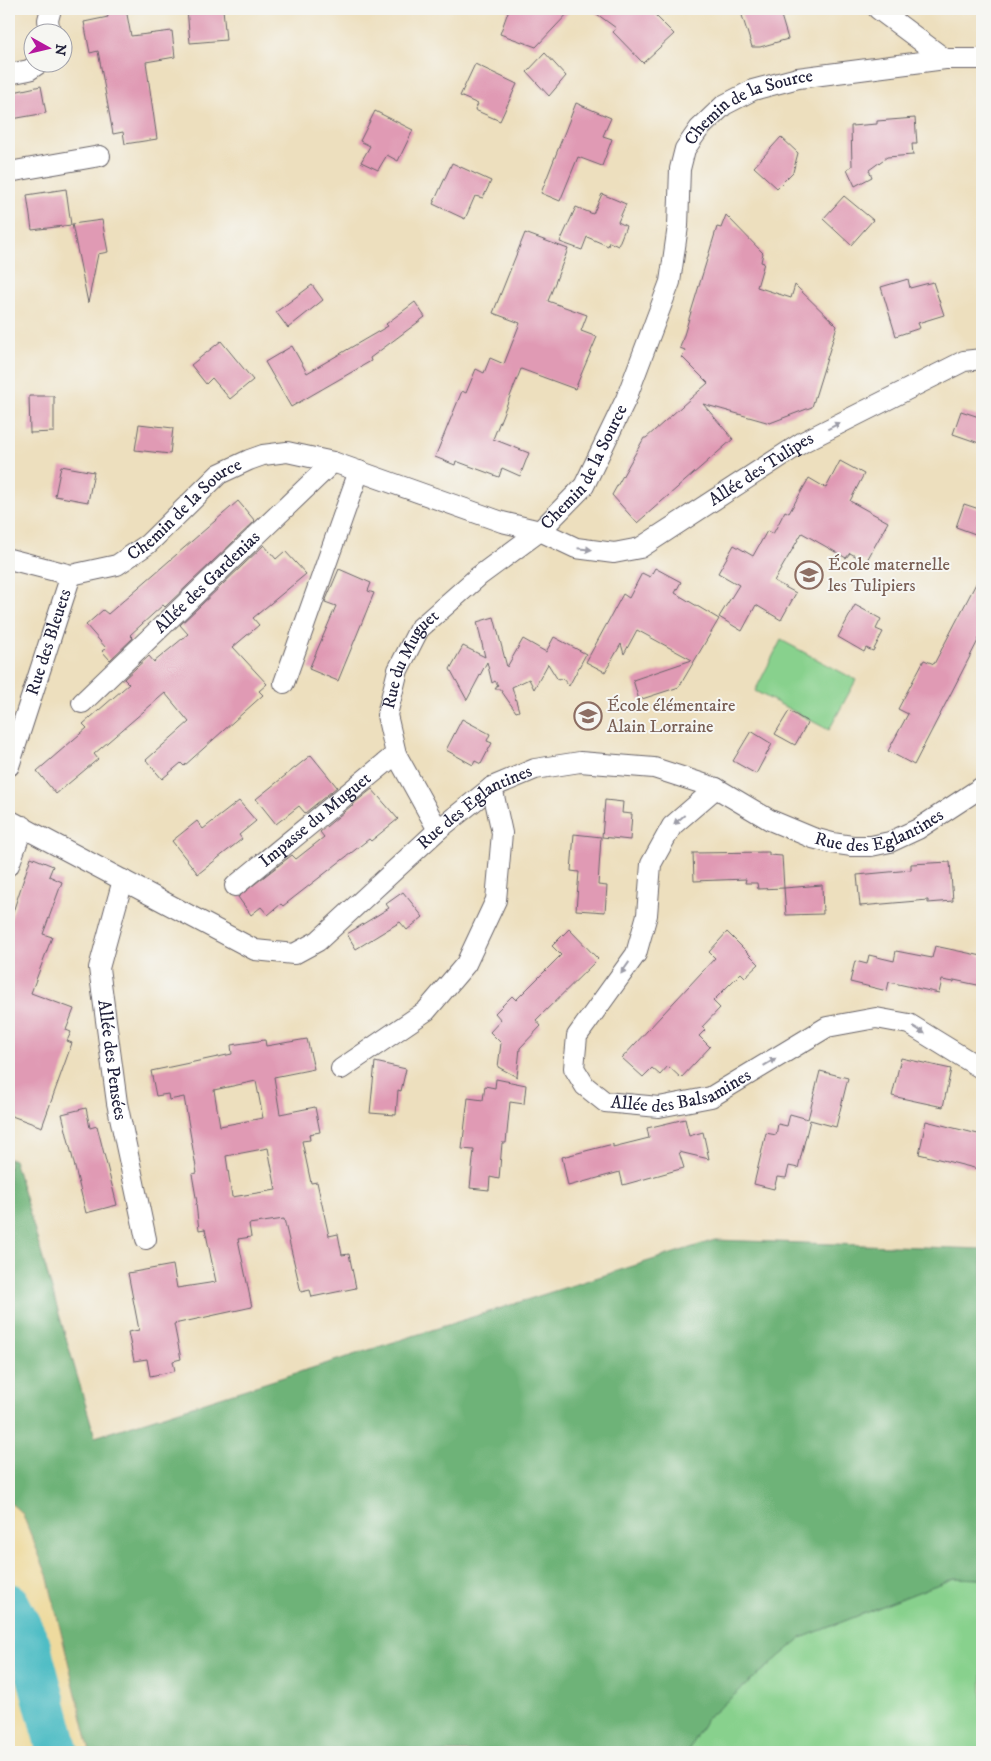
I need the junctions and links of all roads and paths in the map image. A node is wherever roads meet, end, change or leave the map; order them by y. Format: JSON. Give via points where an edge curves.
{"nodes":[{"id":1,"x":51,"y":9,"type":"edge"},
{"id":2,"x":878,"y":9,"type":"edge"},
{"id":3,"x":48,"y":22,"type":"edge"},
{"id":4,"x":945,"y":59,"type":"junction"},
{"id":5,"x":982,"y":59,"type":"edge"},
{"id":6,"x":22,"y":71,"type":"edge"},
{"id":7,"x":9,"y":74,"type":"edge"},
{"id":8,"x":100,"y":156,"type":"dead end"},
{"id":9,"x":9,"y":172,"type":"edge"},
{"id":10,"x":982,"y":359,"type":"edge"},
{"id":11,"x":333,"y":462,"type":"junction"},
{"id":12,"x":359,"y":471,"type":"junction"},
{"id":13,"x":540,"y":531,"type":"junction"},
{"id":14,"x":9,"y":559,"type":"edge"},
{"id":15,"x":71,"y":575,"type":"junction"},
{"id":16,"x":284,"y":683,"type":"dead end"},
{"id":17,"x":82,"y":703,"type":"dead end"},
{"id":18,"x":396,"y":754,"type":"junction"},
{"id":19,"x":9,"y":766,"type":"edge"},
{"id":20,"x":492,"y":787,"type":"junction"},
{"id":21,"x":982,"y":787,"type":"edge"},
{"id":22,"x":716,"y":788,"type":"junction"},
{"id":23,"x":16,"y":823,"type":"edge"},
{"id":24,"x":438,"y":830,"type":"junction"},
{"id":25,"x":9,"y":865,"type":"edge"},
{"id":26,"x":123,"y":880,"type":"junction"},
{"id":27,"x":235,"y":886,"type":"dead end"},
{"id":28,"x":982,"y":1069,"type":"edge"},
{"id":29,"x":341,"y":1070,"type":"dead end"},
{"id":30,"x":146,"y":1239,"type":"dead end"}],
"edges":[{"from":1,"to":3,"type":"street"},
{"from":2,"to":4,"type":"street"},
{"from":4,"to":5,"type":"street","name":"Chemin de la Source"},
{"from":4,"to":13,"type":"street","name":"Chemin de la Source","via":[[798,78],[753,90],[724,105],[699,129],[685,149],[680,169],[678,226],[670,282],[626,399],[584,486]]},
{"from":6,"to":7,"type":"street"},
{"from":8,"to":9,"type":"street"},
{"from":13,"to":10,"type":"street","name":"Allée des Tulipes","one_way":true,"via":[[576,548],[614,552],[640,548],[803,442],[964,361]]},
{"from":11,"to":12,"type":"street","name":"Chemin de la Source"},
{"from":11,"to":15,"type":"street","name":"Chemin de la Source","via":[[287,452],[249,460],[219,474],[148,544],[117,565]]},
{"from":11,"to":17,"type":"street","name":"Allée des Gardenias"},
{"from":12,"to":13,"type":"street","name":"Chemin de la Source","via":[[502,522]]},
{"from":12,"to":16,"type":"street"},
{"from":13,"to":18,"type":"street","name":"Rue du Muguet","via":[[479,576],[419,628],[398,670],[387,715]]},
{"from":14,"to":15,"type":"street","name":"Chemin de la Source"},
{"from":15,"to":19,"type":"street","name":"Rue des Bleuets"},
{"from":18,"to":24,"type":"street","name":"Rue du Muguet"},
{"from":18,"to":27,"type":"street","name":"Impasse du Muguet"},
{"from":20,"to":22,"type":"street","name":"Rue des Eglantines","via":[[535,769],[580,762],[654,768]]},
{"from":20,"to":24,"type":"street","name":"Rue des Eglantines"},
{"from":20,"to":29,"type":"street","via":[[502,833],[496,900],[466,964],[426,1011]]},
{"from":21,"to":22,"type":"street","name":"Rue des Eglantines","via":[[918,829],[890,842],[871,846],[813,838],[770,820]]},
{"from":22,"to":28,"type":"street","name":"Allée des Balsamines","one_way":true,"via":[[672,826],[651,864],[647,916],[636,954],[577,1036],[574,1068],[585,1086],[606,1102],[659,1107],[710,1097],[827,1027],[876,1018],[909,1024]]},
{"from":23,"to":25,"type":"street"},
{"from":23,"to":26,"type":"street","name":"Rue des Eglantines"},
{"from":24,"to":26,"type":"street","name":"Rue des Eglantines","via":[[318,941],[294,954],[256,950]]},
{"from":26,"to":30,"type":"street","name":"Allée des Pensées","via":[[99,968],[117,1103]]}]}
